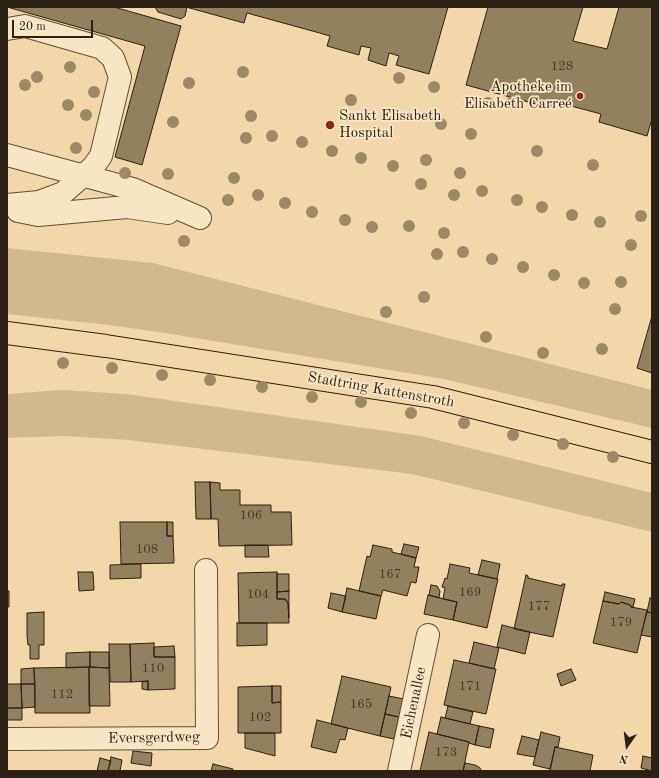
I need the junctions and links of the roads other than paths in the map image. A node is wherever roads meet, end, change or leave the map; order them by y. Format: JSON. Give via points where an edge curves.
{"nodes":[{"id":1,"x":7,"y":29,"type":"edge"},
{"id":2,"x":7,"y":155,"type":"edge"},
{"id":3,"x":83,"y":176,"type":"junction"},
{"id":4,"x":7,"y":205,"type":"edge"},
{"id":5,"x":7,"y":209,"type":"edge"},
{"id":6,"x":7,"y":333,"type":"edge"},
{"id":7,"x":106,"y":346,"type":"junction"},
{"id":8,"x":7,"y":348,"type":"edge"},
{"id":9,"x":652,"y":452,"type":"edge"},
{"id":10,"x":206,"y":570,"type":"dead end"},
{"id":11,"x":428,"y":635,"type":"dead end"},
{"id":12,"x":7,"y":739,"type":"edge"},
{"id":13,"x":399,"y":771,"type":"edge"}],
"edges":[{"from":1,"to":3,"type":"street","via":[[25,26],[102,48],[113,58],[120,76],[114,107],[101,156]]},
{"from":2,"to":3,"type":"street"},
{"from":3,"to":4,"type":"street","via":[[63,193],[39,202]]},
{"from":3,"to":5,"type":"street","via":[[133,189],[200,218],[127,207],[38,216]]},
{"from":6,"to":7,"type":"main road","name":"Stadtring Kattenstroth"},
{"from":7,"to":8,"type":"main road","name":"Stadtring Kattenstroth"},
{"from":7,"to":9,"type":"main road","name":"Stadtring Kattenstroth","via":[[433,397]]},
{"from":10,"to":12,"type":"street","name":"Eversgerdweg","via":[[207,738]]},
{"from":11,"to":13,"type":"street","name":"Eichenallee"}]}
